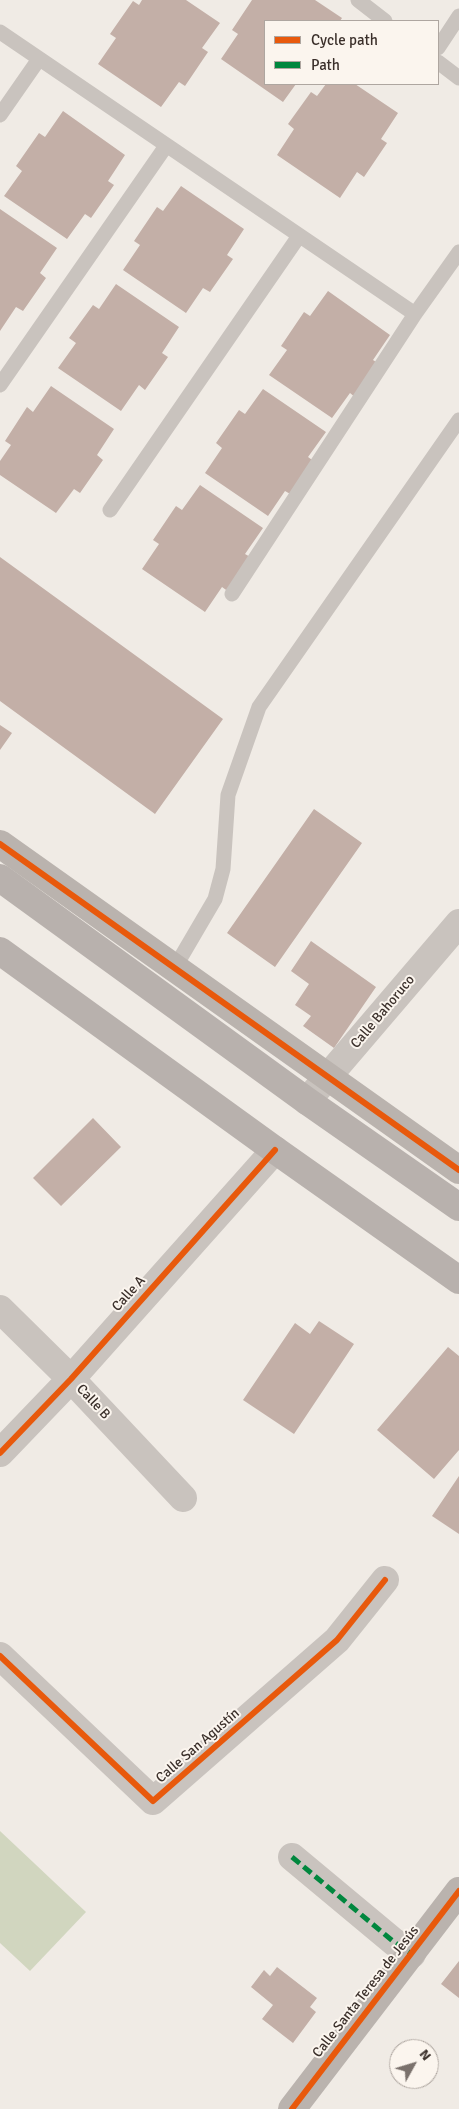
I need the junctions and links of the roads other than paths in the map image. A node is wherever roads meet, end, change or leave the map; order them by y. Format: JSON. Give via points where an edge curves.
{"nodes":[{"id":1,"x":358,"y":0,"type":"edge"},
{"id":2,"x":459,"y":16,"type":"edge"},
{"id":3,"x":384,"y":20,"type":"edge"},
{"id":4,"x":0,"y":32,"type":"edge"},
{"id":5,"x":439,"y":46,"type":"edge"},
{"id":6,"x":39,"y":59,"type":"junction"},
{"id":7,"x":439,"y":63,"type":"edge"},
{"id":8,"x":459,"y":78,"type":"edge"},
{"id":9,"x":0,"y":115,"type":"edge"},
{"id":10,"x":166,"y":146,"type":"junction"},
{"id":11,"x":299,"y":236,"type":"junction"},
{"id":12,"x":459,"y":252,"type":"edge"},
{"id":13,"x":415,"y":314,"type":"junction"},
{"id":14,"x":0,"y":385,"type":"edge"},
{"id":15,"x":459,"y":420,"type":"edge"},
{"id":16,"x":110,"y":510,"type":"dead end"},
{"id":17,"x":232,"y":594,"type":"dead end"},
{"id":18,"x":0,"y":844,"type":"edge"},
{"id":19,"x":0,"y":878,"type":"edge"},
{"id":20,"x":459,"y":923,"type":"edge"},
{"id":21,"x":0,"y":952,"type":"edge"},
{"id":22,"x":174,"y":969,"type":"junction"},
{"id":23,"x":327,"y":1078,"type":"junction"},
{"id":24,"x":307,"y":1101,"type":"junction"},
{"id":25,"x":274,"y":1150,"type":"junction"},
{"id":26,"x":459,"y":1170,"type":"edge"},
{"id":27,"x":459,"y":1207,"type":"edge"},
{"id":28,"x":459,"y":1280,"type":"edge"},
{"id":29,"x":0,"y":1309,"type":"edge"},
{"id":30,"x":71,"y":1379,"type":"junction"},
{"id":31,"x":0,"y":1453,"type":"edge"},
{"id":32,"x":183,"y":1498,"type":"dead end"},
{"id":33,"x":385,"y":1580,"type":"dead end"},
{"id":34,"x":0,"y":1656,"type":"edge"},
{"id":35,"x":292,"y":1857,"type":"dead end"},
{"id":36,"x":459,"y":1891,"type":"edge"},
{"id":37,"x":412,"y":1954,"type":"junction"},
{"id":38,"x":292,"y":2109,"type":"edge"}],
"edges":[{"from":1,"to":3,"type":"lane"},
{"from":2,"to":5,"type":"lane"},
{"from":4,"to":6,"type":"lane"},
{"from":6,"to":9,"type":"lane"},
{"from":6,"to":10,"type":"lane"},
{"from":7,"to":8,"type":"lane"},
{"from":10,"to":11,"type":"lane"},
{"from":10,"to":14,"type":"lane"},
{"from":11,"to":13,"type":"lane"},
{"from":11,"to":16,"type":"lane"},
{"from":12,"to":13,"type":"lane"},
{"from":13,"to":17,"type":"lane"},
{"from":15,"to":22,"type":"lane","via":[[260,707],[228,795],[223,869],[215,899]]},
{"from":18,"to":22,"type":"street"},
{"from":19,"to":24,"type":"main road"},
{"from":20,"to":23,"type":"street","name":"Calle Bahoruco"},
{"from":21,"to":25,"type":"main road"},
{"from":22,"to":23,"type":"street"},
{"from":23,"to":24,"type":"street","name":"Calle Bahoruco"},
{"from":23,"to":26,"type":"street"},
{"from":24,"to":27,"type":"main road"},
{"from":25,"to":28,"type":"main road"},
{"from":25,"to":30,"type":"street","name":"Calle A"},
{"from":29,"to":30,"type":"street","name":"Calle B"},
{"from":30,"to":31,"type":"street","name":"Calle A"},
{"from":30,"to":32,"type":"street","name":"Calle B"},
{"from":33,"to":34,"type":"street","name":"Calle San Agustín","via":[[337,1640],[153,1801]]},
{"from":35,"to":37,"type":"street"},
{"from":36,"to":37,"type":"street","name":"Calle Santa Teresa de Jesús"},
{"from":37,"to":38,"type":"street","name":"Calle Santa Teresa de Jesús"}]}
